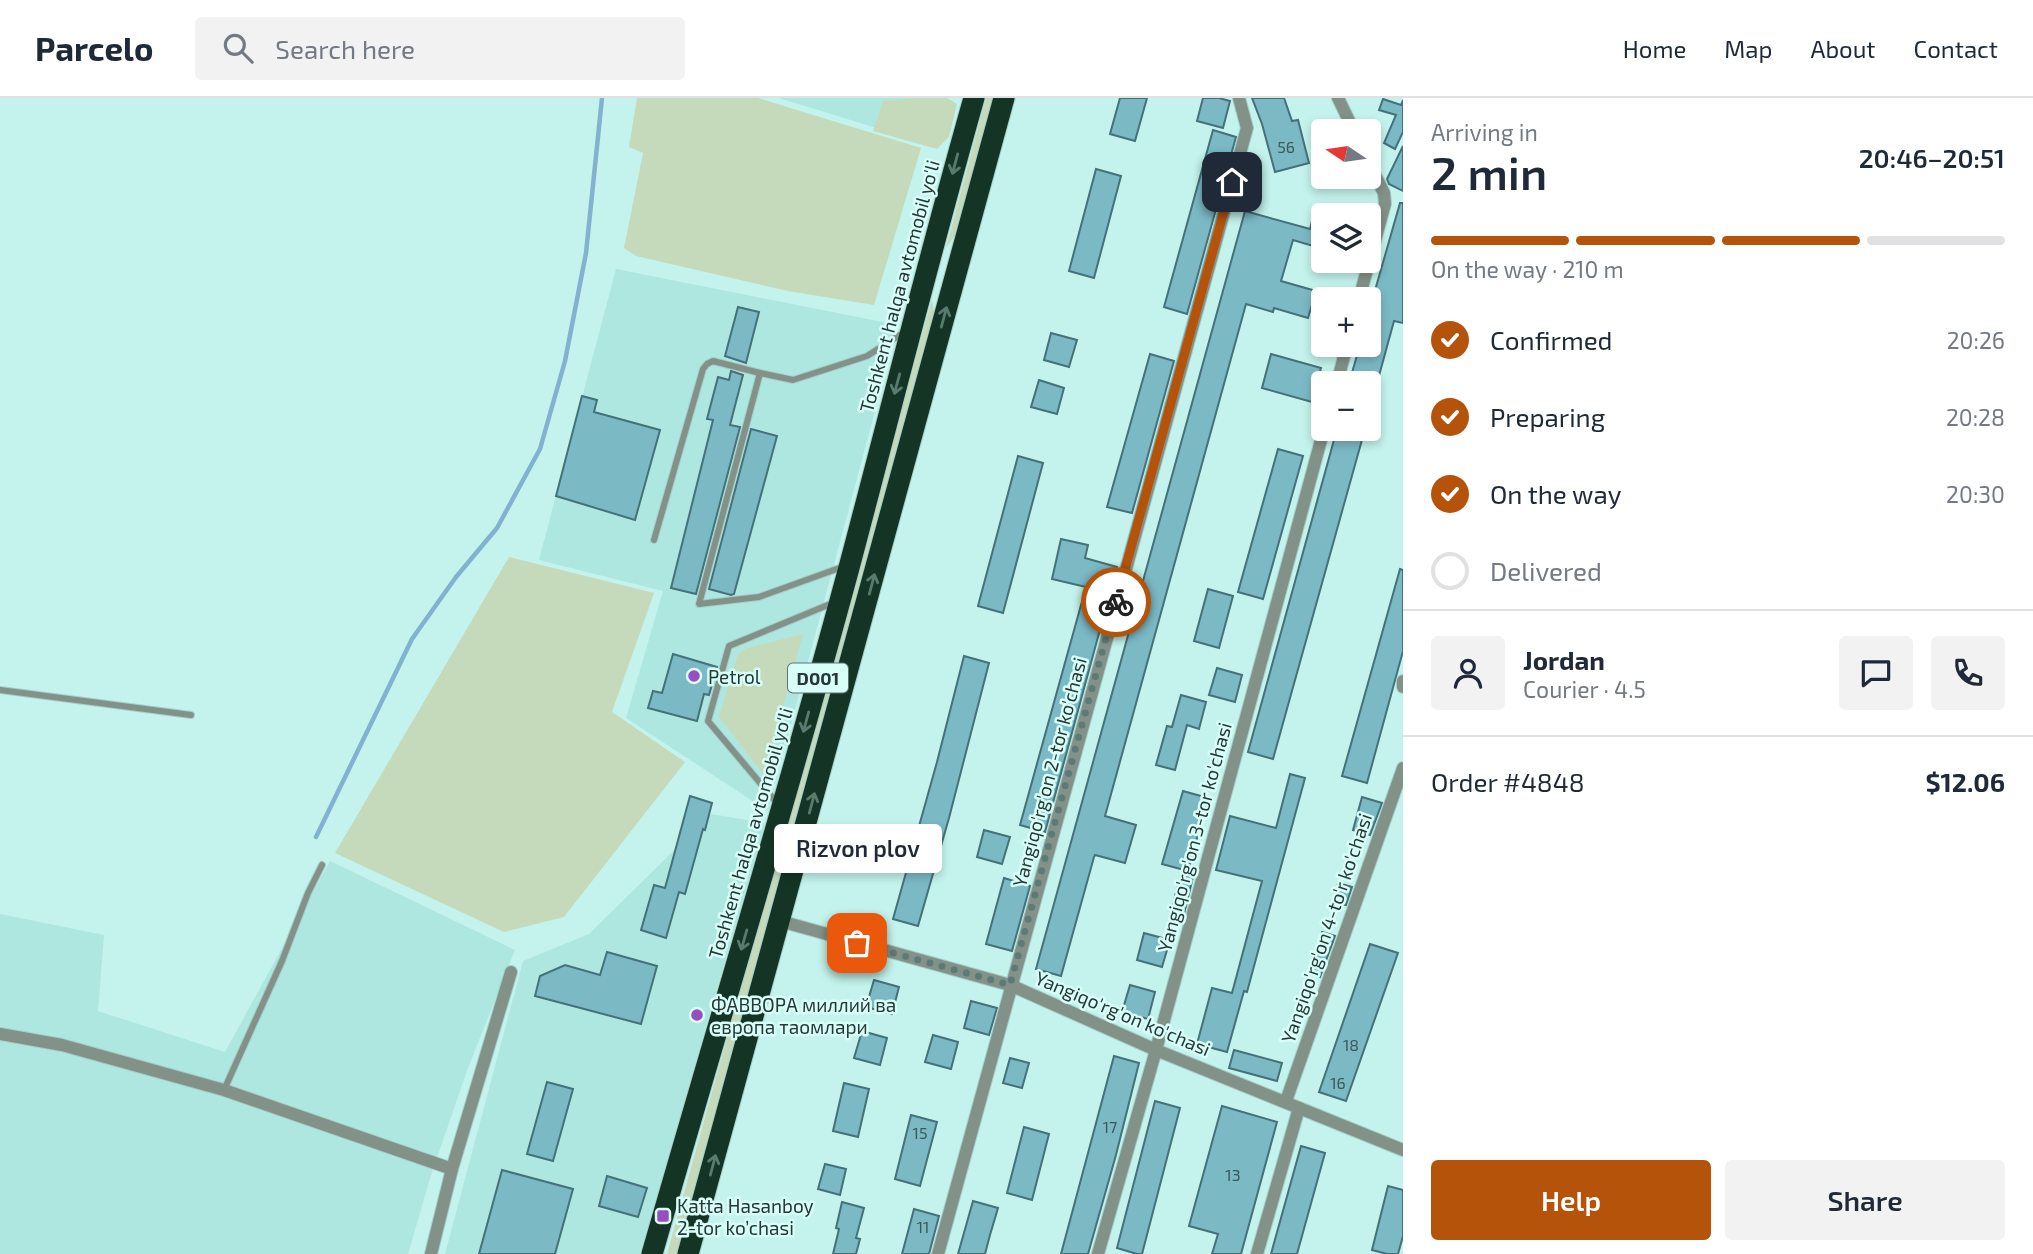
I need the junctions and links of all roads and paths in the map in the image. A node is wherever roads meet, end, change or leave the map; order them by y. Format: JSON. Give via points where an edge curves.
{"nodes":[{"id":1,"x":1003,"y":98,"type":"edge"},
{"id":2,"x":1239,"y":98,"type":"edge"},
{"id":3,"x":1338,"y":98,"type":"edge"},
{"id":4,"x":972,"y":101,"type":"edge"},
{"id":5,"x":1348,"y":119,"type":"edge"},
{"id":6,"x":1381,"y":187,"type":"edge"},
{"id":7,"x":927,"y":265,"type":"junction"},
{"id":8,"x":956,"y":273,"type":"junction"},
{"id":9,"x":1362,"y":287,"type":"edge"},
{"id":10,"x":911,"y":328,"type":"junction"},
{"id":11,"x":760,"y":373,"type":"junction"},
{"id":12,"x":1321,"y":441,"type":"edge"},
{"id":13,"x":654,"y":540,"type":"dead end"},
{"id":14,"x":850,"y":564,"type":"junction"},
{"id":15,"x":840,"y":600,"type":"junction"},
{"id":16,"x":1403,"y":681,"type":"edge"},
{"id":17,"x":1403,"y":687,"type":"edge"},
{"id":18,"x":0,"y":690,"type":"edge"},
{"id":19,"x":191,"y":715,"type":"dead end"},
{"id":20,"x":1403,"y":768,"type":"edge"},
{"id":21,"x":782,"y":809,"type":"junction"},
{"id":22,"x":322,"y":865,"type":"dead end"},
{"id":23,"x":780,"y":921,"type":"junction"},
{"id":24,"x":511,"y":972,"type":"dead end"},
{"id":25,"x":1010,"y":985,"type":"junction"},
{"id":26,"x":0,"y":1034,"type":"edge"},
{"id":27,"x":1156,"y":1050,"type":"junction"},
{"id":28,"x":224,"y":1090,"type":"junction"},
{"id":29,"x":1286,"y":1101,"type":"junction"},
{"id":30,"x":1299,"y":1108,"type":"junction"},
{"id":31,"x":1403,"y":1150,"type":"edge"},
{"id":32,"x":452,"y":1170,"type":"junction"},
{"id":33,"x":431,"y":1254,"type":"edge"},
{"id":34,"x":652,"y":1254,"type":"edge"},
{"id":35,"x":688,"y":1254,"type":"edge"},
{"id":36,"x":938,"y":1254,"type":"edge"},
{"id":37,"x":1098,"y":1254,"type":"edge"},
{"id":38,"x":1257,"y":1254,"type":"edge"}],
"edges":[{"from":1,"to":8,"type":"highway","number":"D001"},
{"from":2,"to":25,"type":"street","name":"Yangiqo'rg'on 2-tor ko'chasi","via":[[1247,128]]},
{"from":3,"to":5,"type":"street"},
{"from":4,"to":7,"type":"highway","name":"Toshkent halqa avtomobil yo'li","number":"D001","one_way":true},
{"from":6,"to":9,"type":"street","via":[[1385,204]]},
{"from":7,"to":8,"type":"highway"},
{"from":7,"to":10,"type":"highway","name":"Toshkent halqa avtomobil yo'li","number":"D001"},
{"from":23,"to":8,"type":"highway","number":"D001","one_way":true},
{"from":10,"to":11,"type":"lane","via":[[867,356],[793,380]]},
{"from":10,"to":14,"type":"highway","name":"Toshkent halqa avtomobil yo'li","number":"D001","one_way":true},
{"from":11,"to":13,"type":"lane","via":[[713,361],[703,369]]},
{"from":11,"to":14,"type":"lane","via":[[699,604],[760,597]]},
{"from":12,"to":27,"type":"street","name":"Yangiqo'rg'on 3-tor ko'chasi"},
{"from":14,"to":15,"type":"highway","name":"Toshkent halqa avtomobil yo'li","number":"D001"},
{"from":15,"to":21,"type":"highway","name":"Toshkent halqa avtomobil yo'li","number":"D001","one_way":true},
{"from":15,"to":21,"type":"lane","via":[[729,646],[708,721]]},
{"from":16,"to":17,"type":"street"},
{"from":18,"to":19,"type":"lane"},
{"from":20,"to":29,"type":"street","name":"Yangiqo'rg'on 4-to'r ko'chasi"},
{"from":21,"to":34,"type":"highway","name":"Toshkent halqa avtomobil yo'li","number":"D001","one_way":true},
{"from":22,"to":28,"type":"lane"},
{"from":23,"to":25,"type":"street","name":"Yangiqo'rg'on ko'chasi"},
{"from":35,"to":23,"type":"highway","number":"D001","one_way":true},
{"from":24,"to":32,"type":"street"},
{"from":25,"to":27,"type":"street","name":"Yangiqo'rg'on ko'chasi"},
{"from":25,"to":36,"type":"street","name":"Yangiqo'rg'on 2-tor ko'chasi"},
{"from":26,"to":28,"type":"street","via":[[62,1045]]},
{"from":27,"to":29,"type":"street","name":"Yangiqo'rg'on ko'chasi"},
{"from":27,"to":37,"type":"street","name":"Yangiqo'rg'on 3-tor ko'chasi"},
{"from":28,"to":32,"type":"street"},
{"from":29,"to":30,"type":"street","name":"Yangiqo'rg'on ko'chasi"},
{"from":30,"to":31,"type":"street","name":"Yangiqo'rg'on ko'chasi"},
{"from":30,"to":38,"type":"street"},
{"from":32,"to":33,"type":"street"}]}
